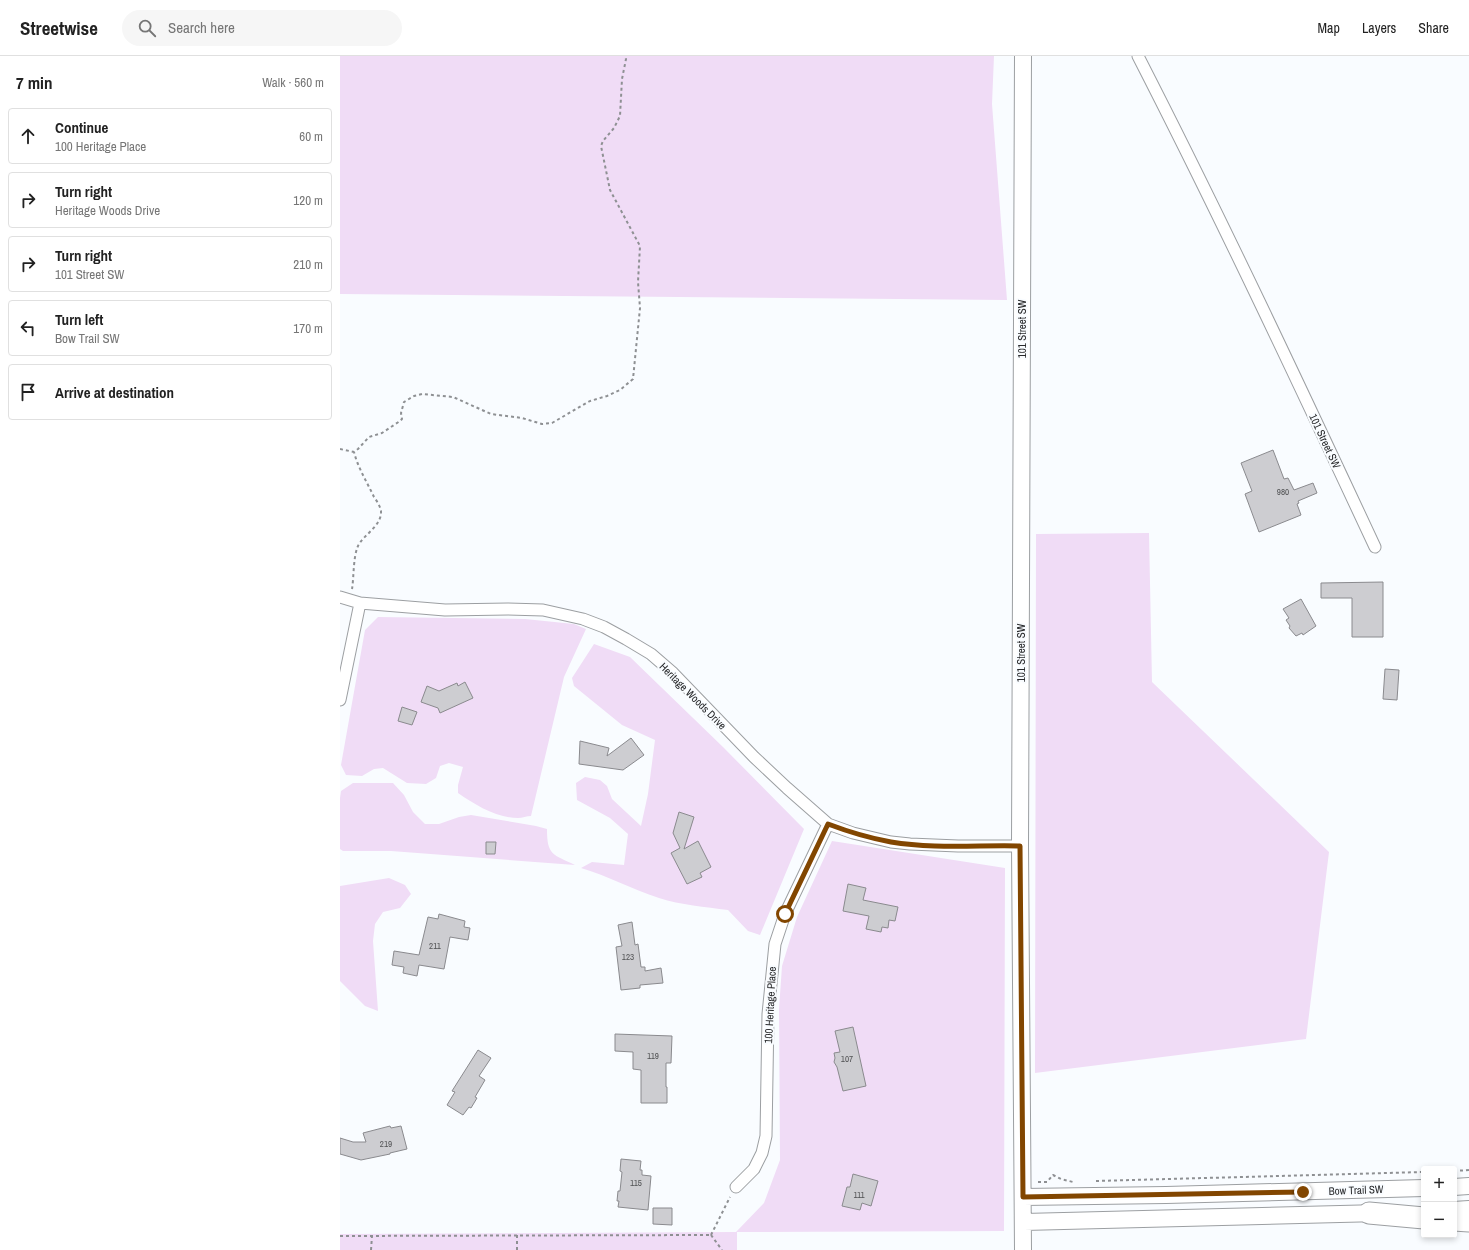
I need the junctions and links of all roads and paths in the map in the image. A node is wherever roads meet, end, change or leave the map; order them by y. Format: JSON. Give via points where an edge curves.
{"nodes":[{"id":1,"x":625,"y":56,"type":"edge"},
{"id":2,"x":1023,"y":56,"type":"edge"},
{"id":3,"x":1138,"y":56,"type":"edge"},
{"id":4,"x":340,"y":449,"type":"edge"},
{"id":5,"x":354,"y":452,"type":"junction"},
{"id":6,"x":1375,"y":547,"type":"dead end"},
{"id":7,"x":340,"y":597,"type":"edge"},
{"id":8,"x":355,"y":602,"type":"junction"},
{"id":9,"x":340,"y":700,"type":"edge"},
{"id":10,"x":828,"y":824,"type":"junction"},
{"id":11,"x":1020,"y":846,"type":"junction"},
{"id":12,"x":1469,"y":1170,"type":"edge"},
{"id":13,"x":1457,"y":1171,"type":"edge"},
{"id":14,"x":1421,"y":1172,"type":"edge"},
{"id":15,"x":1073,"y":1182,"type":"dead end"},
{"id":16,"x":1089,"y":1182,"type":"dead end"},
{"id":17,"x":1457,"y":1186,"type":"edge"},
{"id":18,"x":1469,"y":1186,"type":"edge"},
{"id":19,"x":736,"y":1187,"type":"joint"},
{"id":20,"x":1421,"y":1188,"type":"edge"},
{"id":21,"x":1023,"y":1190,"type":"junction"},
{"id":22,"x":1469,"y":1209,"type":"edge"},
{"id":23,"x":1457,"y":1210,"type":"edge"},
{"id":24,"x":1421,"y":1211,"type":"edge"},
{"id":25,"x":1369,"y":1214,"type":"junction"},
{"id":26,"x":1421,"y":1218,"type":"edge"},
{"id":27,"x":1457,"y":1220,"type":"edge"},
{"id":28,"x":1469,"y":1221,"type":"edge"},
{"id":29,"x":1024,"y":1222,"type":"junction"},
{"id":30,"x":517,"y":1235,"type":"junction"},
{"id":31,"x":711,"y":1235,"type":"junction"},
{"id":32,"x":340,"y":1236,"type":"edge"},
{"id":33,"x":372,"y":1236,"type":"junction"},
{"id":34,"x":371,"y":1250,"type":"edge"},
{"id":35,"x":517,"y":1250,"type":"edge"},
{"id":36,"x":722,"y":1250,"type":"edge"},
{"id":37,"x":1024,"y":1250,"type":"edge"}],
"edges":[{"from":1,"to":5,"type":"path","via":[[620,116],[601,146],[610,190],[640,246],[640,308],[633,379],[620,390],[590,402],[552,424],[491,414],[454,397],[422,394],[414,396],[404,402],[400,421],[369,438]]},
{"from":2,"to":11,"type":"street","name":"101 Street SW"},
{"from":3,"to":6,"type":"street","name":"101 Street SW"},
{"from":4,"to":5,"type":"path"},
{"from":5,"to":8,"type":"path","via":[[357,464],[381,513],[377,523],[362,539],[356,550]]},
{"from":7,"to":8,"type":"street","name":"Heritage Woods Drive"},
{"from":8,"to":9,"type":"street"},
{"from":8,"to":10,"type":"street","name":"Heritage Woods Drive","via":[[445,610],[543,610],[583,619],[604,627],[651,654],[754,757]]},
{"from":10,"to":11,"type":"street","name":"Heritage Woods Drive","via":[[853,833],[897,842],[958,846]]},
{"from":10,"to":19,"type":"street","name":"100 Heritage Place","via":[[785,914],[775,944],[768,1014],[766,1136],[762,1153],[754,1168]]},
{"from":11,"to":21,"type":"street","name":"101 Street SW"},
{"from":12,"to":13,"type":"path"},
{"from":14,"to":16,"type":"path"},
{"from":15,"to":21,"type":"path","via":[[1053,1175],[1047,1182]]},
{"from":17,"to":18,"type":"street"},
{"from":19,"to":31,"type":"path"},
{"from":20,"to":21,"type":"street","name":"Bow Trail SW","via":[[1189,1194]]},
{"from":21,"to":29,"type":"street","name":"101 Street SW"},
{"from":22,"to":23,"type":"street"},
{"from":24,"to":25,"type":"street"},
{"from":25,"to":26,"type":"highway"},
{"from":25,"to":29,"type":"street"},
{"from":27,"to":28,"type":"highway"},
{"from":29,"to":37,"type":"street","name":"101 Street SW"},
{"from":30,"to":31,"type":"path"},
{"from":30,"to":33,"type":"path"},
{"from":30,"to":35,"type":"path"},
{"from":31,"to":36,"type":"path"},
{"from":32,"to":33,"type":"path"},
{"from":33,"to":34,"type":"path"}]}
